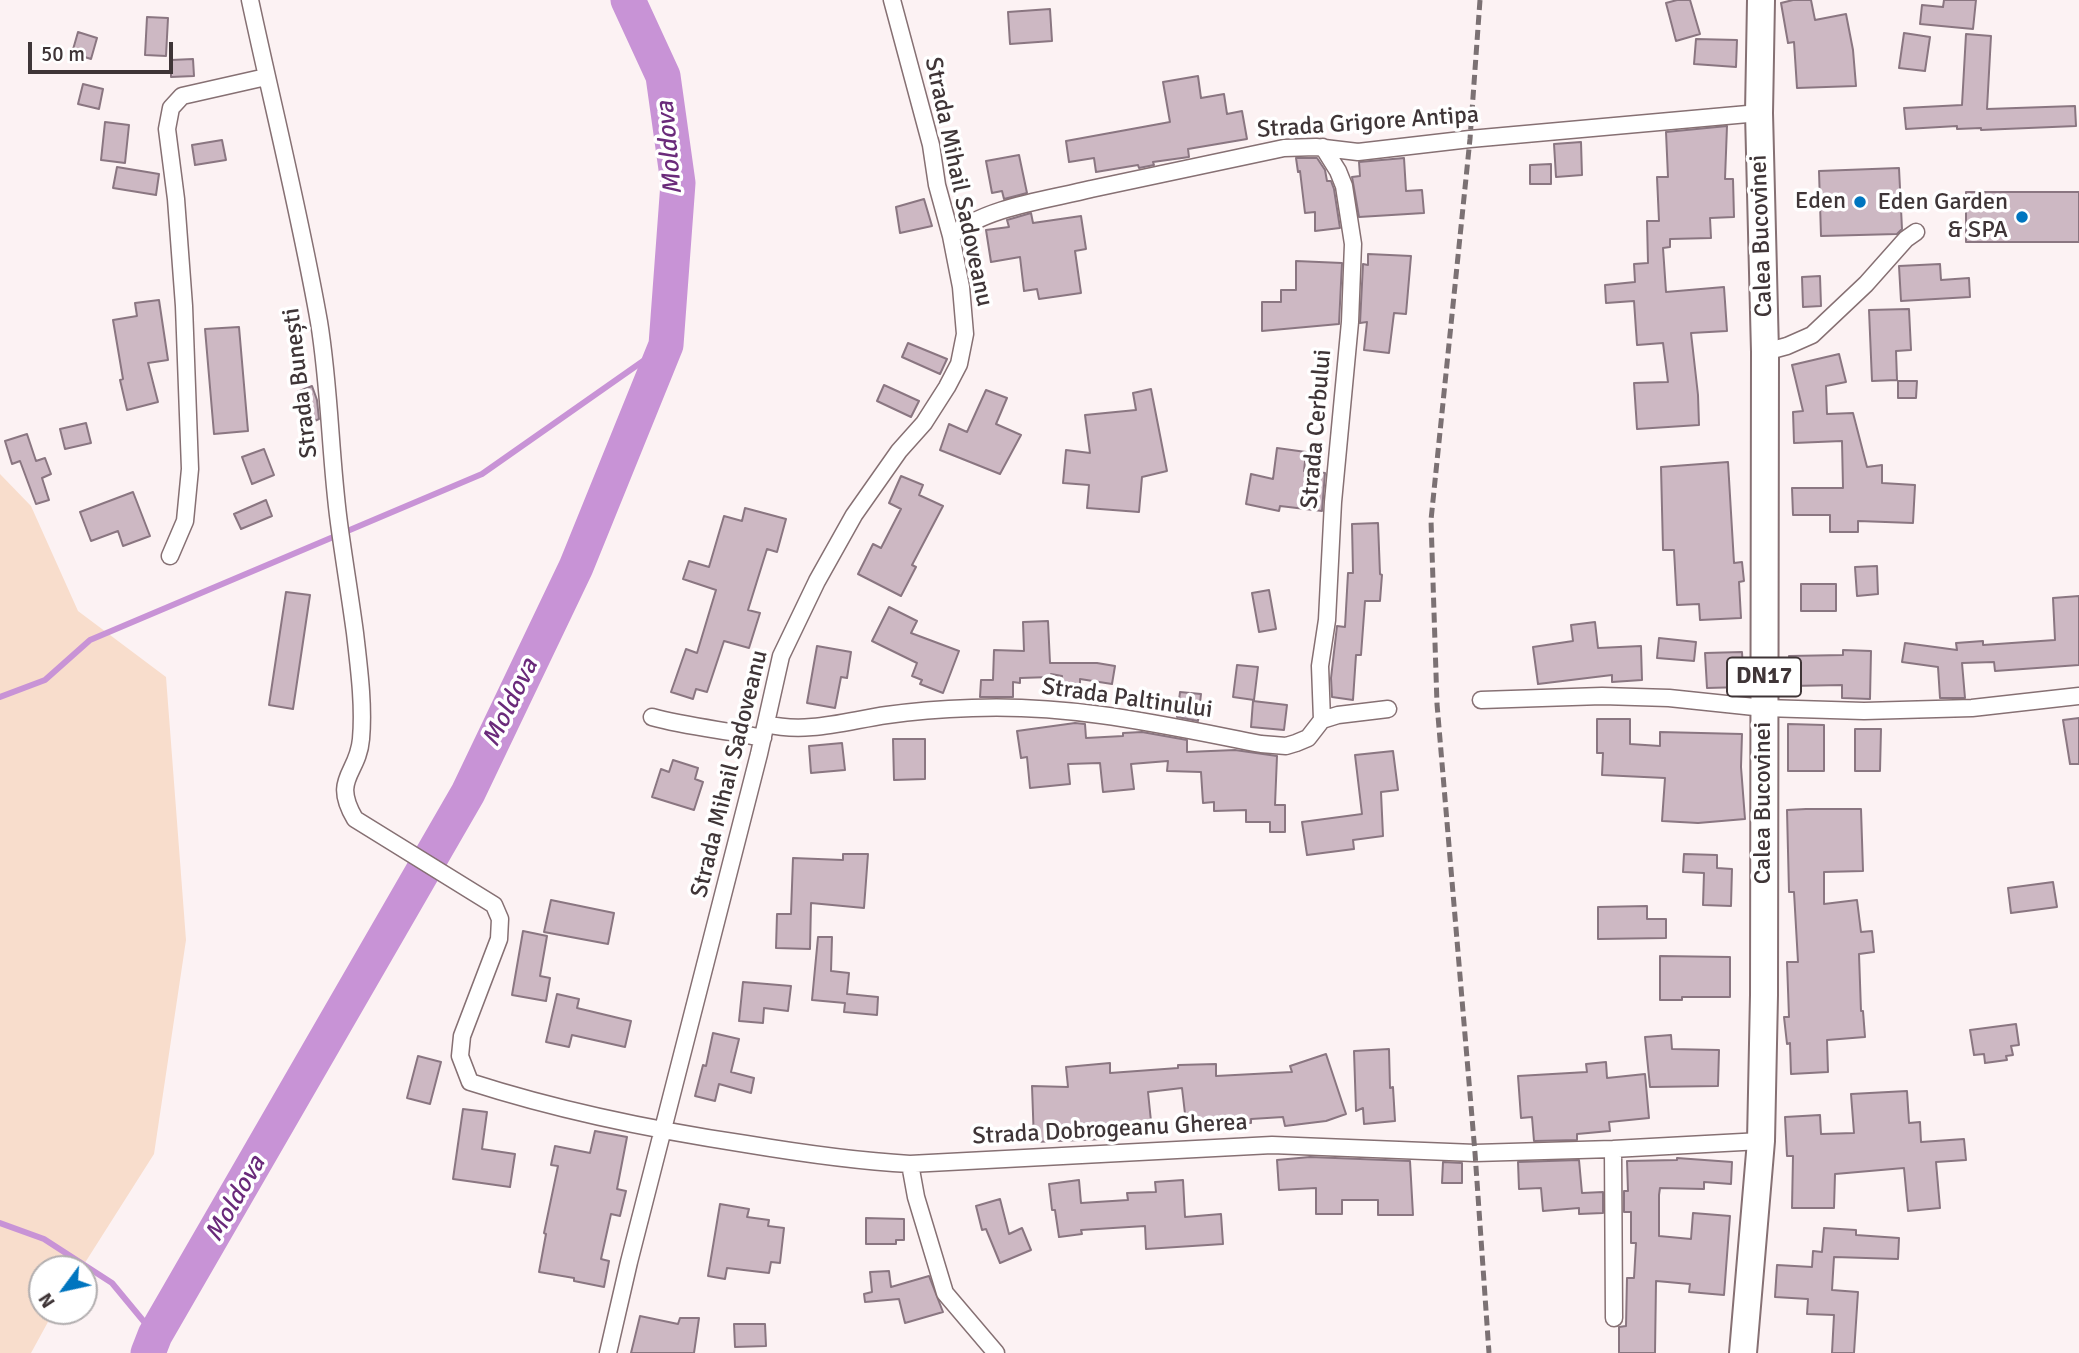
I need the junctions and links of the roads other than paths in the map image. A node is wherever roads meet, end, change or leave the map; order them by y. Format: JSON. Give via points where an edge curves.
{"nodes":[{"id":1,"x":250,"y":0,"type":"edge"},
{"id":2,"x":892,"y":0,"type":"edge"},
{"id":3,"x":1760,"y":0,"type":"edge"},
{"id":4,"x":267,"y":77,"type":"junction"},
{"id":5,"x":1759,"y":113,"type":"junction"},
{"id":6,"x":1323,"y":147,"type":"junction"},
{"id":7,"x":1916,"y":232,"type":"dead end"},
{"id":8,"x":951,"y":236,"type":"junction"},
{"id":9,"x":1765,"y":352,"type":"junction"},
{"id":10,"x":170,"y":556,"type":"dead end"},
{"id":11,"x":2079,"y":696,"type":"edge"},
{"id":12,"x":1481,"y":700,"type":"dead end"},
{"id":13,"x":1764,"y":708,"type":"junction"},
{"id":14,"x":1388,"y":709,"type":"dead end"},
{"id":15,"x":652,"y":717,"type":"dead end"},
{"id":16,"x":1322,"y":720,"type":"junction"},
{"id":17,"x":764,"y":731,"type":"junction"},
{"id":18,"x":470,"y":1082,"type":"joint"},
{"id":19,"x":663,"y":1131,"type":"junction"},
{"id":20,"x":1761,"y":1141,"type":"junction"},
{"id":21,"x":1613,"y":1149,"type":"junction"},
{"id":22,"x":910,"y":1164,"type":"junction"},
{"id":23,"x":1614,"y":1318,"type":"dead end"},
{"id":24,"x":608,"y":1353,"type":"edge"},
{"id":25,"x":996,"y":1353,"type":"edge"},
{"id":26,"x":1743,"y":1353,"type":"edge"}],
"edges":[{"from":1,"to":4,"type":"street","name":"Strada Bunești"},
{"from":2,"to":8,"type":"street","name":"Strada Mihail Sadoveanu"},
{"from":3,"to":5,"type":"highway","name":"Calea Bucovinei","number":"DN17"},
{"from":4,"to":10,"type":"street","via":[[182,96],[171,108],[167,129],[184,306],[190,468],[185,521]]},
{"from":4,"to":18,"type":"street","name":"Strada Bunești","via":[[319,323],[356,642],[361,742],[344,791],[355,819],[494,905],[500,919],[499,939],[462,1036],[460,1056]]},
{"from":5,"to":6,"type":"street","name":"Strada Grigore Antipa","via":[[1357,152]]},
{"from":5,"to":9,"type":"highway","name":"Calea Bucovinei","number":"DN17"},
{"from":6,"to":8,"type":"street","name":"Strada Grigore Antipa","via":[[1284,148],[1045,200],[979,219]]},
{"from":6,"to":16,"type":"street","name":"Strada Cerbului","via":[[1344,186],[1353,244],[1320,666]]},
{"from":7,"to":9,"type":"street","via":[[1812,335]]},
{"from":8,"to":17,"type":"street","name":"Strada Mihail Sadoveanu","via":[[964,312],[959,364],[924,423],[855,515],[817,581],[781,656]]},
{"from":9,"to":13,"type":"highway","name":"Calea Bucovinei","number":"DN17"},
{"from":11,"to":13,"type":"street","via":[[1942,710]]},
{"from":12,"to":13,"type":"street","via":[[1670,698]]},
{"from":13,"to":20,"type":"highway","name":"Calea Bucovinei","number":"DN17"},
{"from":14,"to":16,"type":"street","name":"Strada Paltinului"},
{"from":15,"to":17,"type":"street","name":"Strada Paltinului","via":[[677,724]]},
{"from":16,"to":17,"type":"street","name":"Strada Paltinului","via":[[1308,738],[1286,746],[1045,708],[913,712]]},
{"from":17,"to":19,"type":"street","name":"Strada Mihail Sadoveanu"},
{"from":18,"to":19,"type":"street","name":"Strada Dobrogeanu Gherea"},
{"from":19,"to":22,"type":"street","name":"Strada Dobrogeanu Gherea","via":[[860,1161]]},
{"from":19,"to":24,"type":"street","name":"Strada Mihail Sadoveanu"},
{"from":20,"to":21,"type":"street","name":"Strada Dobrogeanu Gherea"},
{"from":20,"to":26,"type":"highway","name":"Calea Bucovinei","number":"DN17"},
{"from":21,"to":22,"type":"street","name":"Strada Dobrogeanu Gherea","via":[[1475,1153],[1272,1144]]},
{"from":21,"to":23,"type":"street"},
{"from":22,"to":25,"type":"street","via":[[945,1293]]}]}
